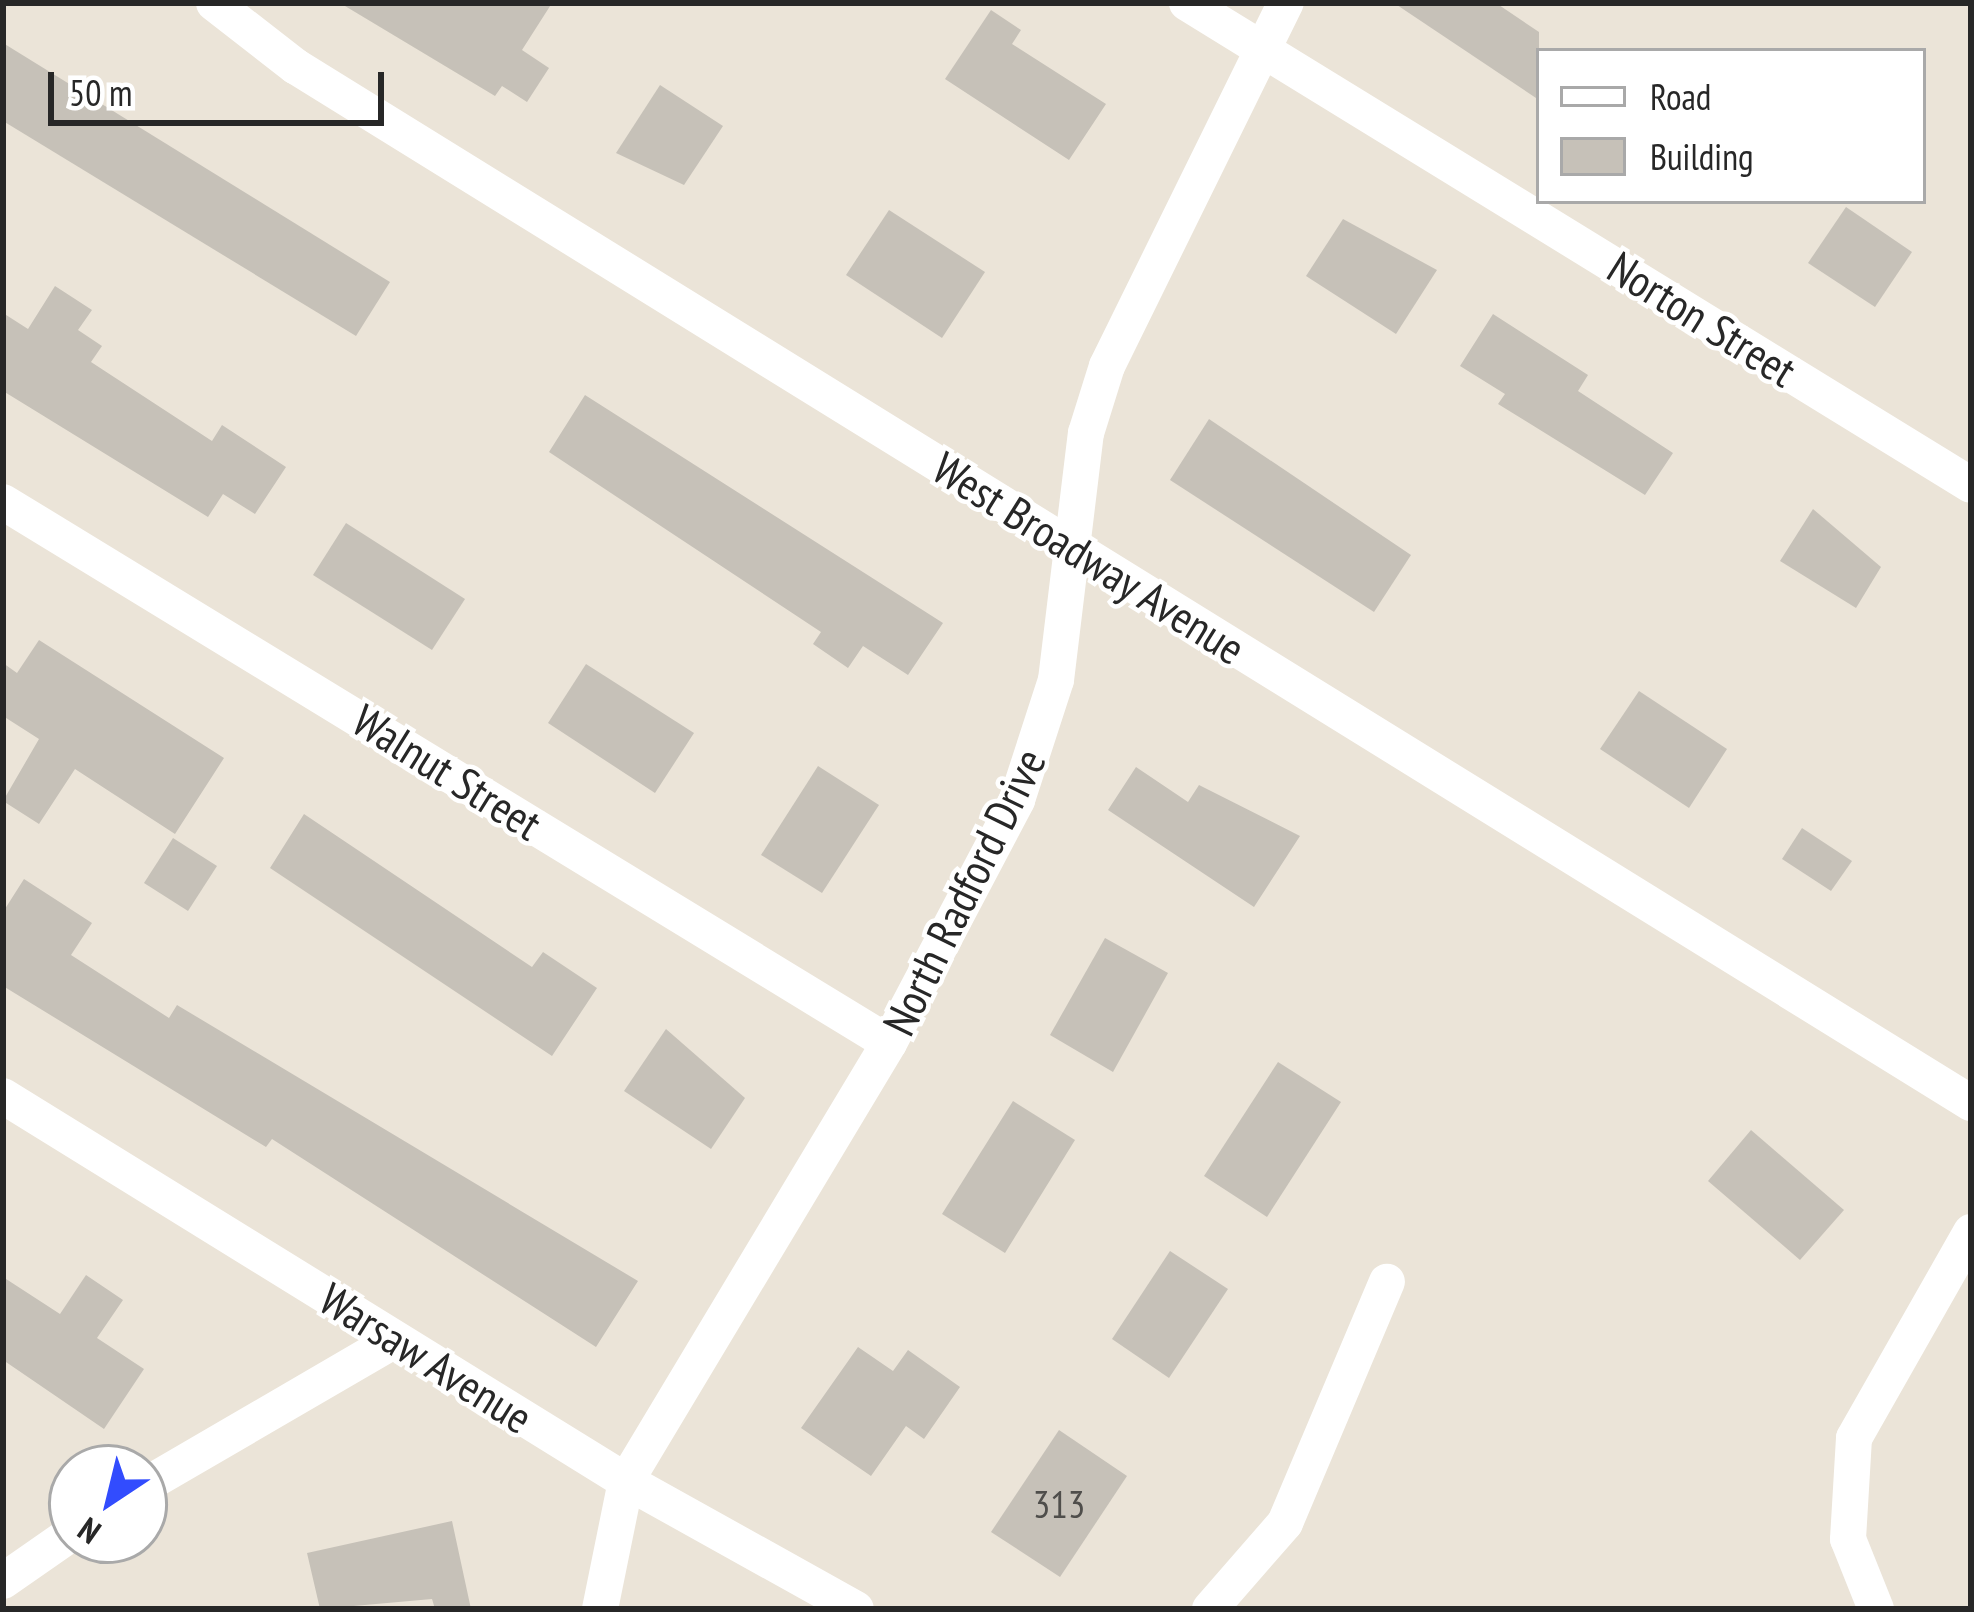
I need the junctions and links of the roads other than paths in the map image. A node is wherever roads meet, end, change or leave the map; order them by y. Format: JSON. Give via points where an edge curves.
{"nodes":[{"id":1,"x":214,"y":3,"type":"edge"},
{"id":2,"x":1186,"y":3,"type":"edge"},
{"id":3,"x":1286,"y":3,"type":"edge"},
{"id":4,"x":1260,"y":48,"type":"junction"},
{"id":5,"x":1971,"y":485,"type":"edge"},
{"id":6,"x":3,"y":502,"type":"edge"},
{"id":7,"x":1071,"y":548,"type":"junction"},
{"id":8,"x":890,"y":1043,"type":"junction"},
{"id":9,"x":3,"y":1096,"type":"edge"},
{"id":10,"x":1971,"y":1103,"type":"edge"},
{"id":11,"x":1971,"y":1232,"type":"edge"},
{"id":12,"x":1387,"y":1282,"type":"dead end"},
{"id":13,"x":395,"y":1340,"type":"junction"},
{"id":14,"x":168,"y":1472,"type":"edge"},
{"id":15,"x":626,"y":1481,"type":"junction"},
{"id":16,"x":48,"y":1550,"type":"edge"},
{"id":17,"x":3,"y":1581,"type":"edge"},
{"id":18,"x":600,"y":1609,"type":"edge"},
{"id":19,"x":856,"y":1609,"type":"edge"},
{"id":20,"x":1210,"y":1609,"type":"edge"},
{"id":21,"x":1876,"y":1609,"type":"edge"}],
"edges":[{"from":1,"to":7,"type":"street","name":"West Broadway Avenue","via":[[295,66]]},
{"from":2,"to":4,"type":"street","name":"Norton Street"},
{"from":3,"to":4,"type":"street","name":"North Radford Drive"},
{"from":4,"to":5,"type":"street","name":"Norton Street"},
{"from":4,"to":7,"type":"street","name":"North Radford Drive","via":[[1107,366]]},
{"from":6,"to":8,"type":"street","name":"Walnut Street"},
{"from":7,"to":8,"type":"street","name":"North Radford Drive","via":[[1038,748]]},
{"from":7,"to":10,"type":"street","name":"West Broadway Avenue"},
{"from":8,"to":15,"type":"street","name":"North Radford Drive"},
{"from":9,"to":13,"type":"street","name":"Warsaw Avenue"},
{"from":11,"to":21,"type":"street","via":[[1854,1438],[1848,1539]]},
{"from":12,"to":20,"type":"street","via":[[1285,1523]]},
{"from":13,"to":14,"type":"street"},
{"from":13,"to":15,"type":"street","name":"Warsaw Avenue"},
{"from":15,"to":18,"type":"street","name":"North Radford Drive"},
{"from":15,"to":19,"type":"street","name":"Warsaw Avenue"},
{"from":16,"to":17,"type":"street"}]}
